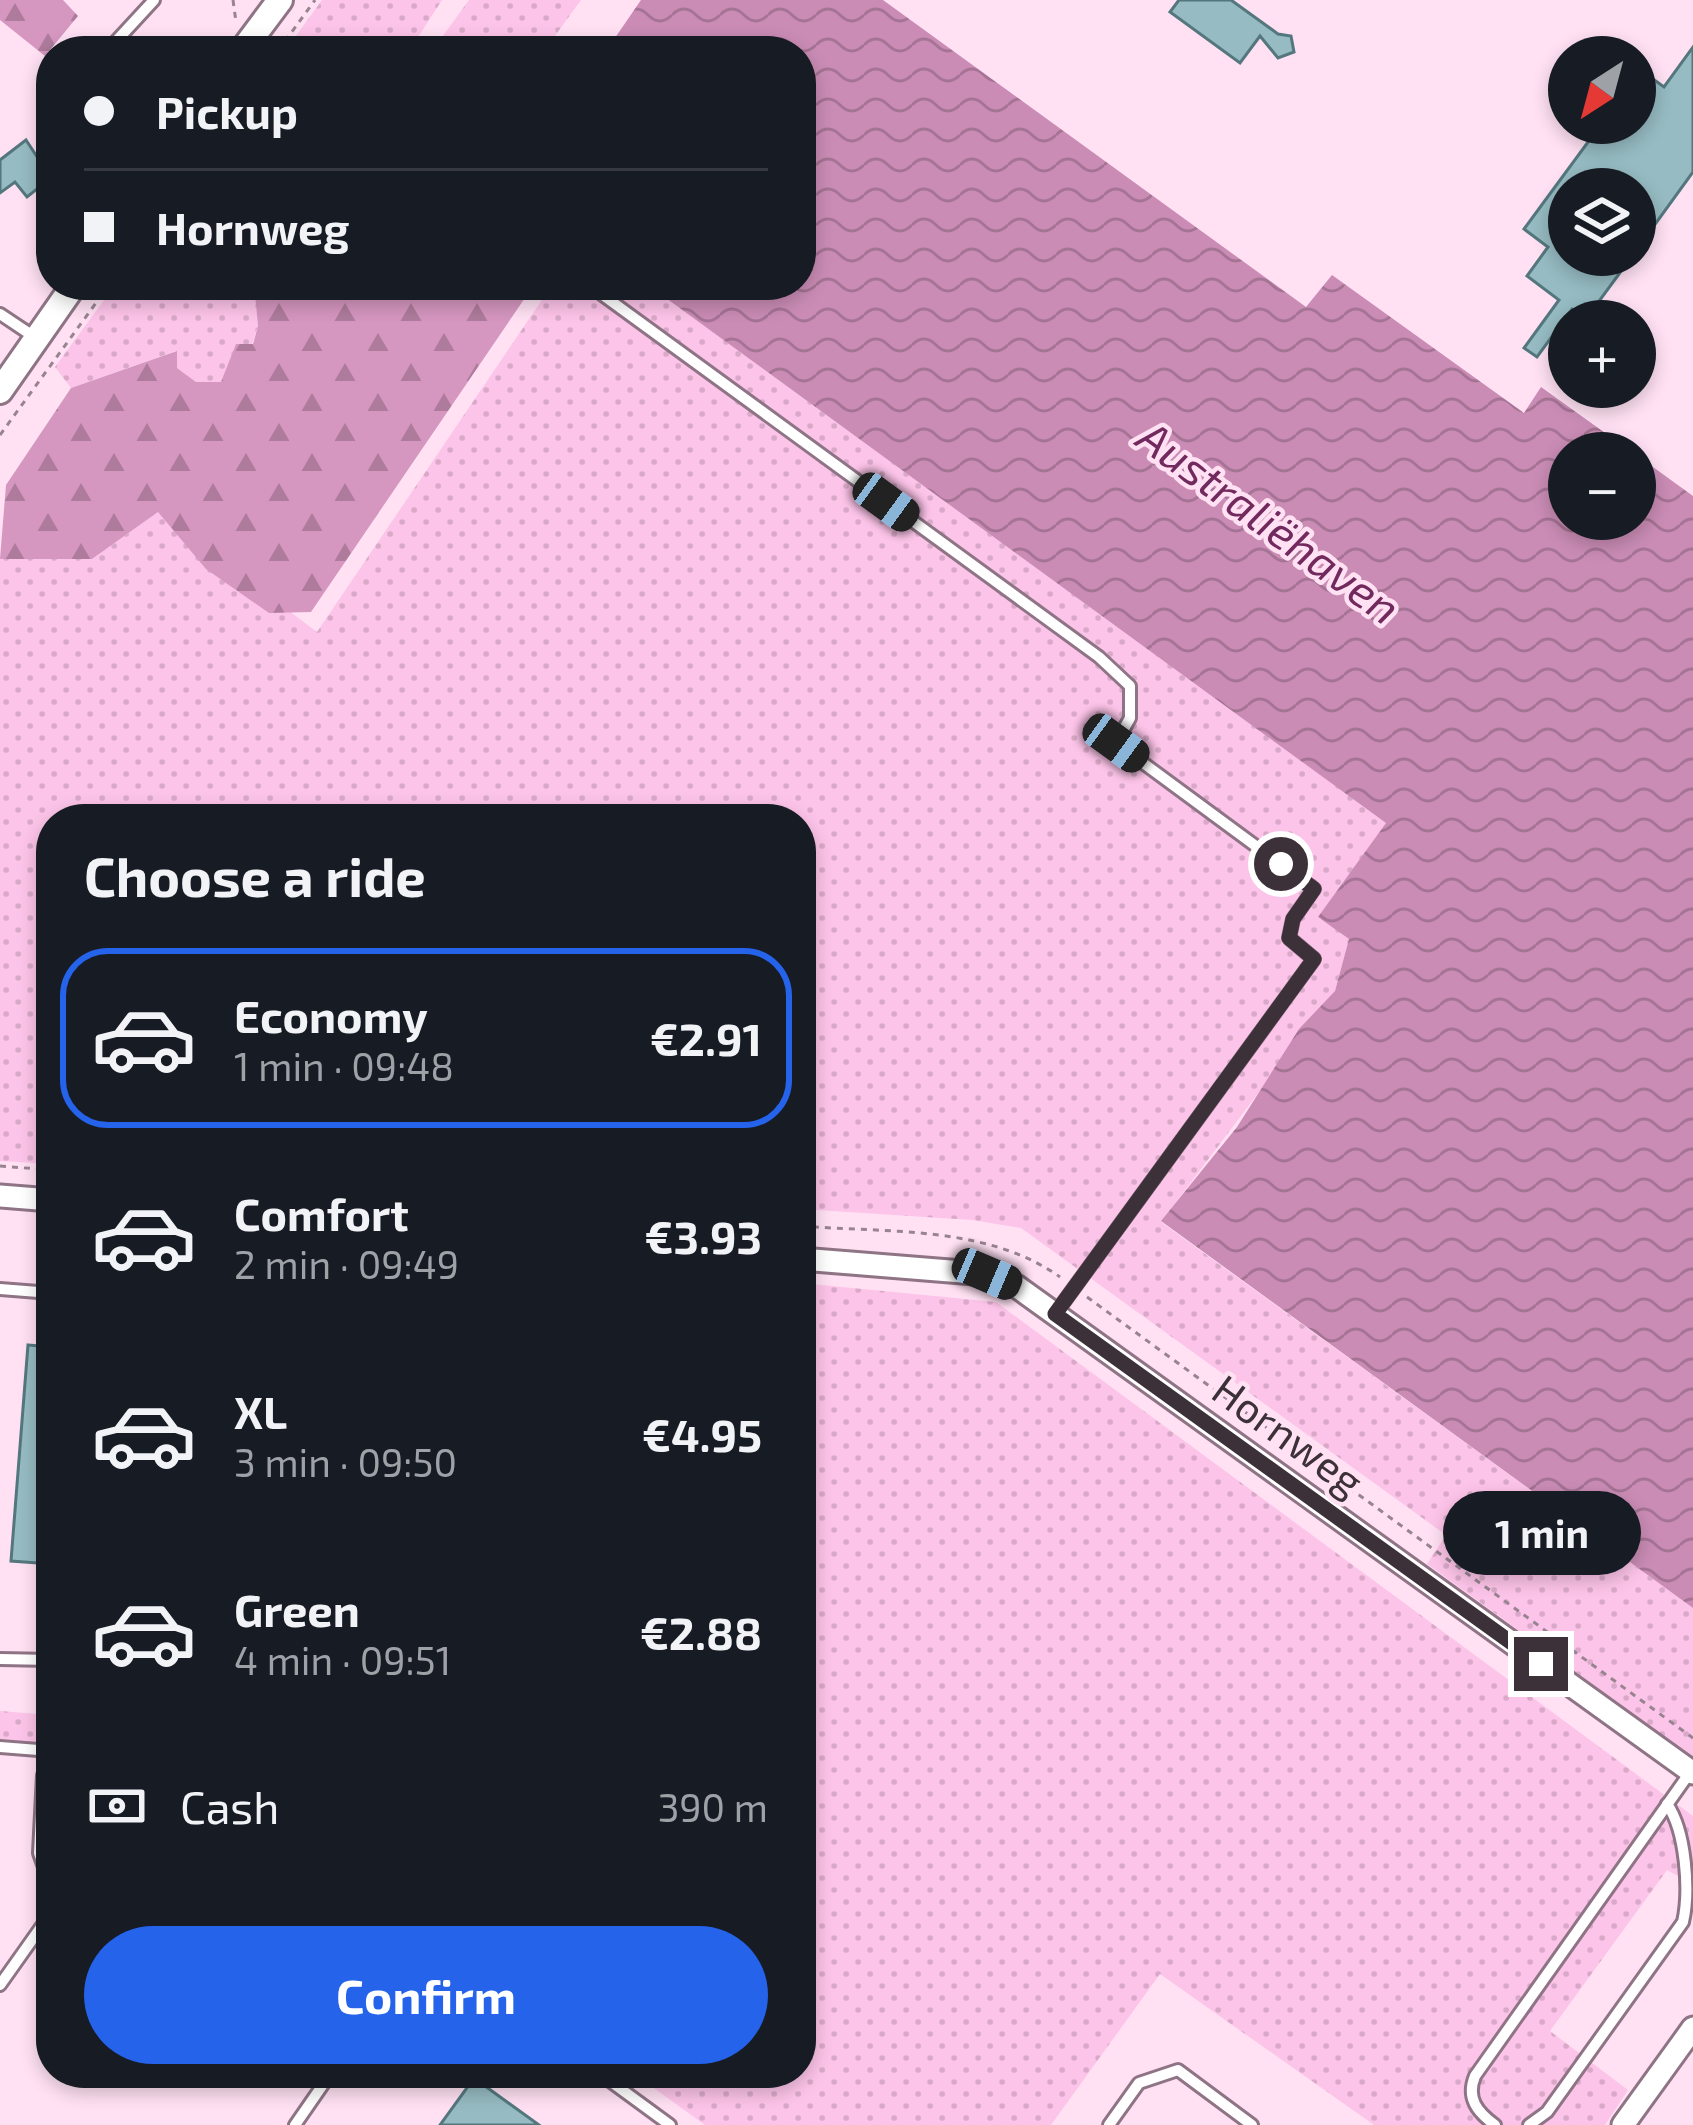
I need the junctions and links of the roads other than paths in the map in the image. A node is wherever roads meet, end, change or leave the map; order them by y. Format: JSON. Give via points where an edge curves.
{"nodes":[{"id":1,"x":154,"y":0,"type":"edge"},
{"id":2,"x":280,"y":0,"type":"edge"},
{"id":3,"x":121,"y":36,"type":"edge"},
{"id":4,"x":253,"y":36,"type":"edge"},
{"id":5,"x":63,"y":300,"type":"edge"},
{"id":6,"x":611,"y":300,"type":"edge"},
{"id":7,"x":0,"y":314,"type":"edge"},
{"id":8,"x":36,"y":338,"type":"junction"},
{"id":9,"x":0,"y":391,"type":"edge"},
{"id":10,"x":0,"y":1196,"type":"edge"},
{"id":11,"x":36,"y":1199,"type":"edge"},
{"id":12,"x":816,"y":1260,"type":"edge"},
{"id":13,"x":0,"y":1289,"type":"edge"},
{"id":14,"x":36,"y":1292,"type":"edge"},
{"id":15,"x":1055,"y":1314,"type":"junction"},
{"id":16,"x":0,"y":1659,"type":"edge"},
{"id":17,"x":36,"y":1660,"type":"edge"},
{"id":18,"x":0,"y":1747,"type":"edge"},
{"id":19,"x":36,"y":1750,"type":"edge"},
{"id":20,"x":1692,"y":1772,"type":"edge"},
{"id":21,"x":1667,"y":1804,"type":"junction"},
{"id":22,"x":36,"y":1934,"type":"edge"},
{"id":23,"x":0,"y":1985,"type":"edge"},
{"id":24,"x":1693,"y":2028,"type":"edge"},
{"id":25,"x":321,"y":2088,"type":"edge"},
{"id":26,"x":619,"y":2088,"type":"edge"},
{"id":27,"x":295,"y":2125,"type":"edge"},
{"id":28,"x":670,"y":2125,"type":"edge"},
{"id":29,"x":1109,"y":2125,"type":"edge"},
{"id":30,"x":1252,"y":2125,"type":"edge"},
{"id":31,"x":1495,"y":2125,"type":"edge"},
{"id":32,"x":1529,"y":2125,"type":"edge"},
{"id":33,"x":1623,"y":2125,"type":"edge"}],
"edges":[{"from":1,"to":3,"type":"lane"},
{"from":2,"to":4,"type":"street"},
{"from":5,"to":8,"type":"street"},
{"from":6,"to":15,"type":"lane","via":[[1099,657],[1130,686],[1130,718],[1116,743],[1314,889],[1289,938],[1314,959]]},
{"from":7,"to":8,"type":"lane"},
{"from":8,"to":9,"type":"street"},
{"from":10,"to":11,"type":"street"},
{"from":12,"to":15,"type":"street","name":"Hornweg","via":[[987,1274]]},
{"from":13,"to":14,"type":"lane"},
{"from":15,"to":20,"type":"street","name":"Hornweg"},
{"from":16,"to":17,"type":"lane"},
{"from":18,"to":19,"type":"lane"},
{"from":20,"to":21,"type":"lane"},
{"from":21,"to":31,"type":"lane","via":[[1474,2076],[1473,2104]]},
{"from":21,"to":32,"type":"lane","via":[[1687,1895],[1683,1922],[1547,2112]]},
{"from":22,"to":23,"type":"lane"},
{"from":24,"to":33,"type":"street"},
{"from":25,"to":27,"type":"lane"},
{"from":26,"to":28,"type":"lane"},
{"from":29,"to":30,"type":"lane","via":[[1139,2083],[1178,2070]]}]}
